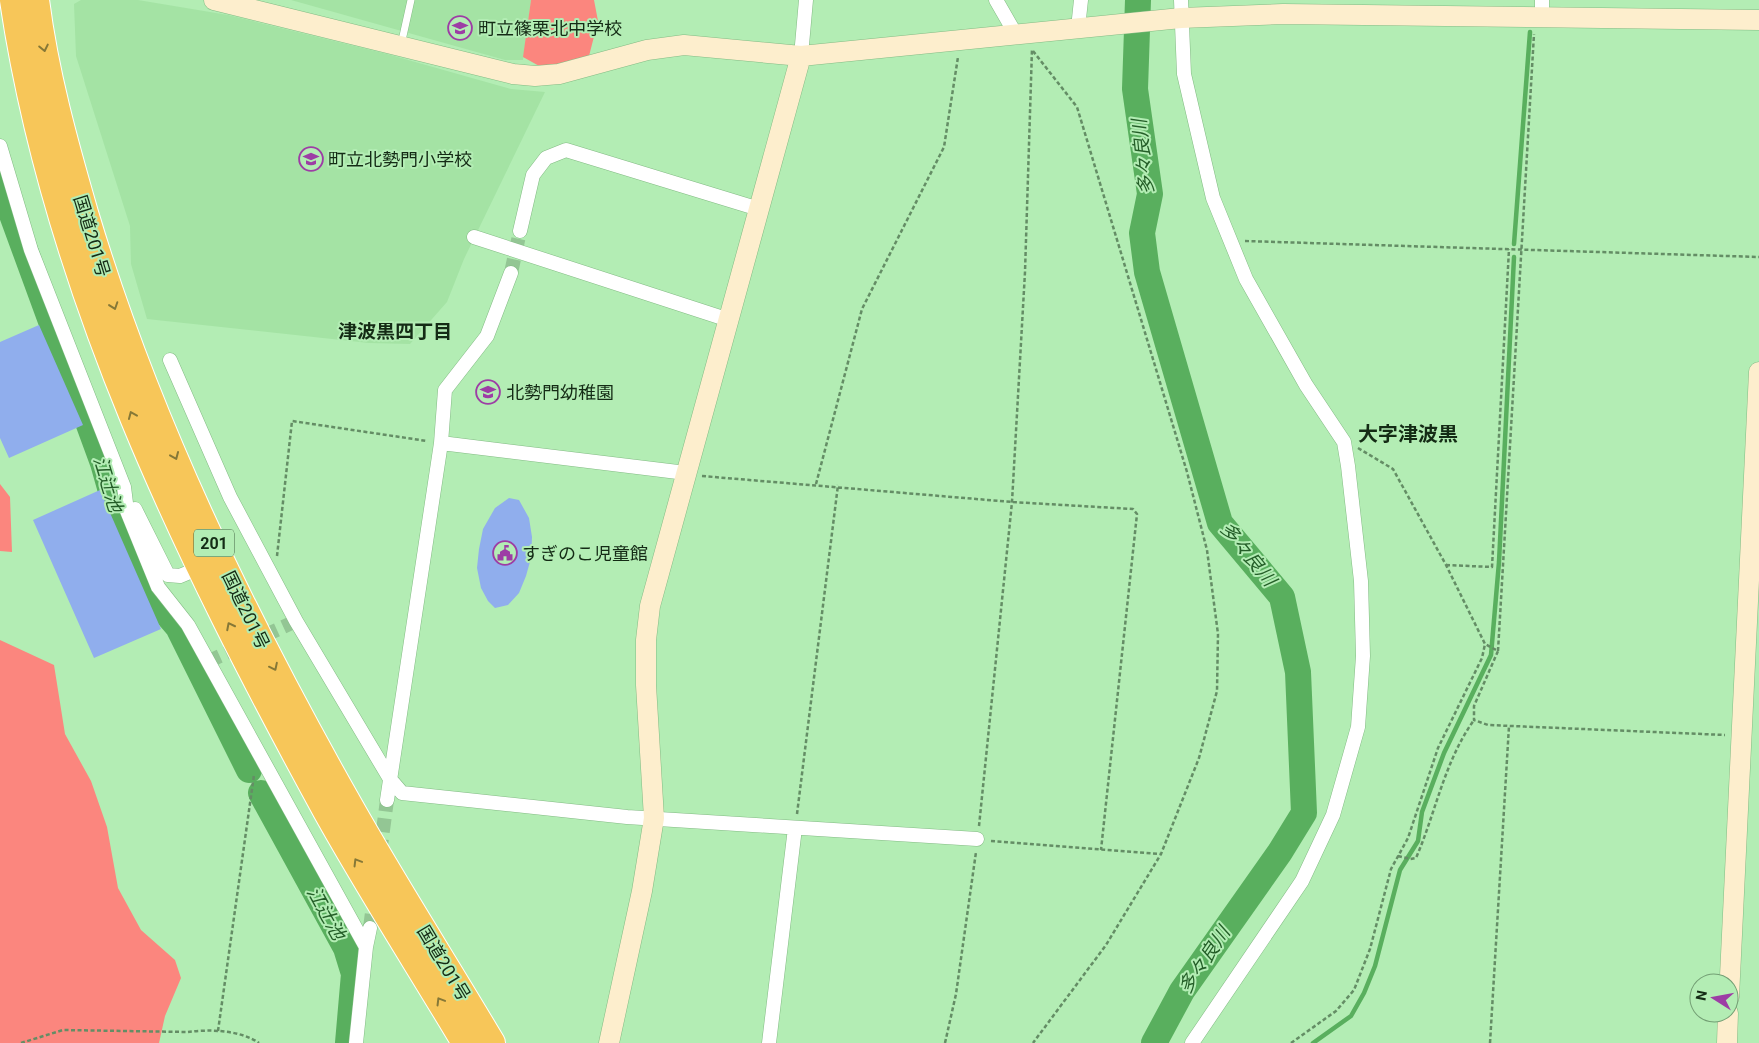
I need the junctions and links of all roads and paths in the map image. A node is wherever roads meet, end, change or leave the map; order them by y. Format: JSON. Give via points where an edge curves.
{"nodes":[{"id":1,"x":13,"y":0,"type":"edge"},
{"id":2,"x":36,"y":0,"type":"edge"},
{"id":3,"x":214,"y":0,"type":"edge"},
{"id":4,"x":411,"y":0,"type":"edge"},
{"id":5,"x":806,"y":0,"type":"edge"},
{"id":6,"x":996,"y":0,"type":"edge"},
{"id":7,"x":1081,"y":0,"type":"edge"},
{"id":8,"x":1179,"y":12,"type":"edge"},
{"id":9,"x":1540,"y":12,"type":"edge"},
{"id":10,"x":1759,"y":20,"type":"edge"},
{"id":11,"x":1082,"y":27,"type":"junction"},
{"id":12,"x":1026,"y":38,"type":"junction"},
{"id":13,"x":960,"y":40,"type":"junction"},
{"id":14,"x":400,"y":47,"type":"junction"},
{"id":15,"x":801,"y":56,"type":"junction"},
{"id":16,"x":0,"y":146,"type":"edge"},
{"id":17,"x":759,"y":209,"type":"junction"},
{"id":18,"x":520,"y":232,"type":"tunnel mouth"},
{"id":19,"x":474,"y":238,"type":"dead end"},
{"id":20,"x":1231,"y":241,"type":"junction"},
{"id":21,"x":1520,"y":248,"type":"junction"},
{"id":22,"x":1509,"y":249,"type":"junction"},
{"id":23,"x":1759,"y":257,"type":"edge"},
{"id":24,"x":511,"y":272,"type":"tunnel mouth"},
{"id":25,"x":729,"y":320,"type":"junction"},
{"id":26,"x":170,"y":360,"type":"dead end"},
{"id":27,"x":1759,"y":372,"type":"edge"},
{"id":28,"x":1344,"y":442,"type":"junction"},
{"id":29,"x":441,"y":443,"type":"junction"},
{"id":30,"x":686,"y":473,"type":"junction"},
{"id":31,"x":816,"y":484,"type":"junction"},
{"id":32,"x":838,"y":485,"type":"junction"},
{"id":33,"x":124,"y":487,"type":"junction"},
{"id":34,"x":1012,"y":502,"type":"junction"},
{"id":35,"x":1446,"y":565,"type":"junction"},
{"id":36,"x":199,"y":568,"type":"junction"},
{"id":37,"x":274,"y":580,"type":"junction"},
{"id":38,"x":1485,"y":644,"type":"junction"},
{"id":39,"x":1496,"y":650,"type":"junction"},
{"id":40,"x":1474,"y":720,"type":"junction"},
{"id":41,"x":1509,"y":726,"type":"junction"},
{"id":42,"x":1743,"y":735,"type":"junction"},
{"id":43,"x":258,"y":749,"type":"junction"},
{"id":44,"x":390,"y":779,"type":"junction"},
{"id":45,"x":387,"y":800,"type":"tunnel mouth"},
{"id":46,"x":654,"y":818,"type":"junction"},
{"id":47,"x":795,"y":828,"type":"junction"},
{"id":48,"x":977,"y":839,"type":"junction"},
{"id":49,"x":1101,"y":850,"type":"junction"},
{"id":50,"x":1161,"y":854,"type":"junction"},
{"id":51,"x":1400,"y":856,"type":"junction"},
{"id":52,"x":370,"y":928,"type":"tunnel mouth"},
{"id":53,"x":366,"y":947,"type":"junction"},
{"id":54,"x":1730,"y":973,"type":"edge"},
{"id":55,"x":1728,"y":1023,"type":"edge"},
{"id":56,"x":218,"y":1031,"type":"junction"},
{"id":57,"x":21,"y":1043,"type":"edge"},
{"id":58,"x":259,"y":1043,"type":"edge"},
{"id":59,"x":356,"y":1043,"type":"edge"},
{"id":60,"x":465,"y":1043,"type":"edge"},
{"id":61,"x":492,"y":1043,"type":"edge"},
{"id":62,"x":609,"y":1043,"type":"edge"},
{"id":63,"x":769,"y":1043,"type":"edge"},
{"id":64,"x":945,"y":1043,"type":"edge"},
{"id":65,"x":1034,"y":1043,"type":"edge"},
{"id":66,"x":1192,"y":1043,"type":"edge"},
{"id":67,"x":1291,"y":1043,"type":"edge"},
{"id":68,"x":1490,"y":1043,"type":"edge"},
{"id":69,"x":1727,"y":1043,"type":"edge"}],
"edges":[{"from":36,"to":1,"type":"highway","name":"国道201号","number":"201","one_way":true,"via":[[126,401],[79,272],[44,156]]},
{"from":2,"to":61,"type":"highway","name":"国道201号","number":"201","one_way":true,"via":[[67,152],[102,268],[119,319],[193,498],[286,691],[348,804]]},
{"from":3,"to":14,"type":"street"},
{"from":4,"to":14,"type":"lane"},
{"from":5,"to":15,"type":"street"},
{"from":6,"to":12,"type":"street"},
{"from":7,"to":11,"type":"street"},
{"from":8,"to":9,"type":"street"},
{"from":8,"to":11,"type":"street"},
{"from":8,"to":20,"type":"street","via":[[1184,74],[1213,198]]},
{"from":9,"to":10,"type":"street"},
{"from":9,"to":21,"type":"path"},
{"from":11,"to":12,"type":"street"},
{"from":12,"to":13,"type":"street"},
{"from":12,"to":34,"type":"path","via":[[1025,272]]},
{"from":12,"to":50,"type":"path","via":[[1077,107],[1187,472],[1207,550],[1218,634],[1216,691],[1199,758]]},
{"from":13,"to":15,"type":"street"},
{"from":13,"to":31,"type":"path","via":[[944,147],[862,309]]},
{"from":14,"to":15,"type":"street","via":[[513,74],[535,76],[559,74],[647,50],[684,44]]},
{"from":15,"to":17,"type":"street"},
{"from":16,"to":33,"type":"street","via":[[32,250]]},
{"from":17,"to":18,"type":"street","via":[[566,150],[546,158],[533,175]]},
{"from":17,"to":25,"type":"street"},
{"from":19,"to":25,"type":"street"},
{"from":20,"to":22,"type":"path"},
{"from":20,"to":28,"type":"street","via":[[1255,296],[1306,385]]},
{"from":21,"to":22,"type":"path"},
{"from":21,"to":23,"type":"path"},
{"from":21,"to":39,"type":"path"},
{"from":22,"to":35,"type":"path","via":[[1492,567]]},
{"from":24,"to":29,"type":"street","via":[[487,336],[445,390]]},
{"from":25,"to":30,"type":"street"},
{"from":26,"to":37,"type":"street","via":[[230,497]]},
{"from":27,"to":42,"type":"street"},
{"from":28,"to":35,"type":"path","via":[[1392,469]]},
{"from":28,"to":66,"type":"street","via":[[1360,581],[1363,656],[1358,727],[1333,815],[1302,881]]},
{"from":29,"to":30,"type":"street"},
{"from":29,"to":37,"type":"path","via":[[292,421]]},
{"from":29,"to":44,"type":"street"},
{"from":30,"to":31,"type":"path"},
{"from":30,"to":46,"type":"street","via":[[650,606],[646,640]]},
{"from":31,"to":32,"type":"path"},
{"from":32,"to":34,"type":"path"},
{"from":32,"to":47,"type":"path"},
{"from":33,"to":36,"type":"street","via":[[168,575],[180,576]]},
{"from":33,"to":43,"type":"street","via":[[127,511],[158,586],[188,625]]},
{"from":34,"to":48,"type":"path"},
{"from":34,"to":49,"type":"path","via":[[1133,509],[1138,514]]},
{"from":35,"to":38,"type":"path"},
{"from":60,"to":36,"type":"highway","name":"国道201号","number":"201","one_way":true,"via":[[328,813]]},
{"from":37,"to":44,"type":"street"},
{"from":38,"to":39,"type":"path"},
{"from":38,"to":51,"type":"path","via":[[1482,658],[1438,748]]},
{"from":39,"to":40,"type":"path","via":[[1474,706]]},
{"from":40,"to":41,"type":"path","via":[[1488,725]]},
{"from":40,"to":51,"type":"path","via":[[1464,733],[1445,774],[1430,826],[1416,858]]},
{"from":41,"to":42,"type":"path"},
{"from":41,"to":68,"type":"path"},
{"from":42,"to":54,"type":"street"},
{"from":43,"to":53,"type":"street"},
{"from":43,"to":56,"type":"path"},
{"from":44,"to":45,"type":"street"},
{"from":44,"to":46,"type":"street","via":[[402,794]]},
{"from":46,"to":47,"type":"street"},
{"from":46,"to":62,"type":"street","via":[[642,891]]},
{"from":47,"to":48,"type":"street"},
{"from":47,"to":63,"type":"street"},
{"from":48,"to":49,"type":"path"},
{"from":48,"to":64,"type":"path","via":[[956,994]]},
{"from":49,"to":50,"type":"path"},
{"from":50,"to":65,"type":"path","via":[[1106,945]]},
{"from":51,"to":67,"type":"path","via":[[1391,869],[1370,949],[1354,990],[1336,1011]]},
{"from":52,"to":53,"type":"street"},
{"from":53,"to":59,"type":"street"},
{"from":55,"to":69,"type":"street"},
{"from":56,"to":57,"type":"path","via":[[63,1030]]},
{"from":56,"to":58,"type":"path"}]}
